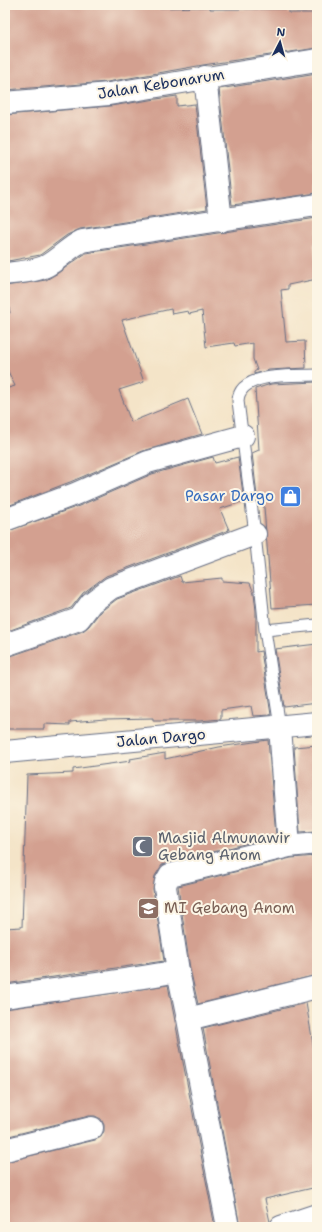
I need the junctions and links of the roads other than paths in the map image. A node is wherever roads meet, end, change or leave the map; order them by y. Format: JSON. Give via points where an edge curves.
{"nodes":[{"id":1,"x":317,"y":60,"type":"edge"},
{"id":2,"x":205,"y":77,"type":"junction"},
{"id":3,"x":5,"y":103,"type":"edge"},
{"id":4,"x":317,"y":205,"type":"edge"},
{"id":5,"x":221,"y":221,"type":"junction"},
{"id":6,"x":5,"y":274,"type":"edge"},
{"id":7,"x":317,"y":375,"type":"edge"},
{"id":8,"x":243,"y":436,"type":"junction"},
{"id":9,"x":5,"y":520,"type":"edge"},
{"id":10,"x":255,"y":534,"type":"junction"},
{"id":11,"x":317,"y":625,"type":"edge"},
{"id":12,"x":265,"y":630,"type":"junction"},
{"id":13,"x":5,"y":645,"type":"edge"},
{"id":14,"x":317,"y":723,"type":"edge"},
{"id":15,"x":280,"y":727,"type":"junction"},
{"id":16,"x":5,"y":752,"type":"edge"},
{"id":17,"x":317,"y":843,"type":"edge"},
{"id":18,"x":289,"y":846,"type":"junction"},
{"id":19,"x":178,"y":971,"type":"junction"},
{"id":20,"x":317,"y":987,"type":"edge"},
{"id":21,"x":5,"y":997,"type":"edge"},
{"id":22,"x":188,"y":1019,"type":"junction"},
{"id":23,"x":92,"y":1128,"type":"dead end"},
{"id":24,"x":5,"y":1150,"type":"edge"},
{"id":25,"x":317,"y":1215,"type":"edge"},
{"id":26,"x":228,"y":1227,"type":"edge"},
{"id":27,"x":281,"y":1227,"type":"edge"}],
"edges":[{"from":1,"to":2,"type":"street","name":"Jalan Kebonarum"},
{"from":2,"to":3,"type":"street","name":"Jalan Kebonarum","via":[[109,94]]},
{"from":2,"to":5,"type":"street"},
{"from":4,"to":5,"type":"street"},
{"from":5,"to":6,"type":"street","via":[[82,241],[45,266]]},
{"from":7,"to":8,"type":"lane","via":[[267,378],[254,380],[244,386],[238,393]]},
{"from":8,"to":9,"type":"street","via":[[148,462],[75,494]]},
{"from":8,"to":10,"type":"lane"},
{"from":10,"to":12,"type":"lane"},
{"from":10,"to":13,"type":"street","via":[[111,588],[91,603],[79,619]]},
{"from":11,"to":12,"type":"lane"},
{"from":12,"to":15,"type":"lane"},
{"from":14,"to":15,"type":"street","name":"Jalan Dargo"},
{"from":15,"to":16,"type":"street","name":"Jalan Dargo"},
{"from":15,"to":18,"type":"street"},
{"from":17,"to":18,"type":"street"},
{"from":18,"to":19,"type":"street","via":[[170,875],[165,888]]},
{"from":19,"to":21,"type":"street"},
{"from":19,"to":22,"type":"street"},
{"from":20,"to":22,"type":"street"},
{"from":22,"to":26,"type":"street"},
{"from":23,"to":24,"type":"street"},
{"from":25,"to":27,"type":"street"}]}
